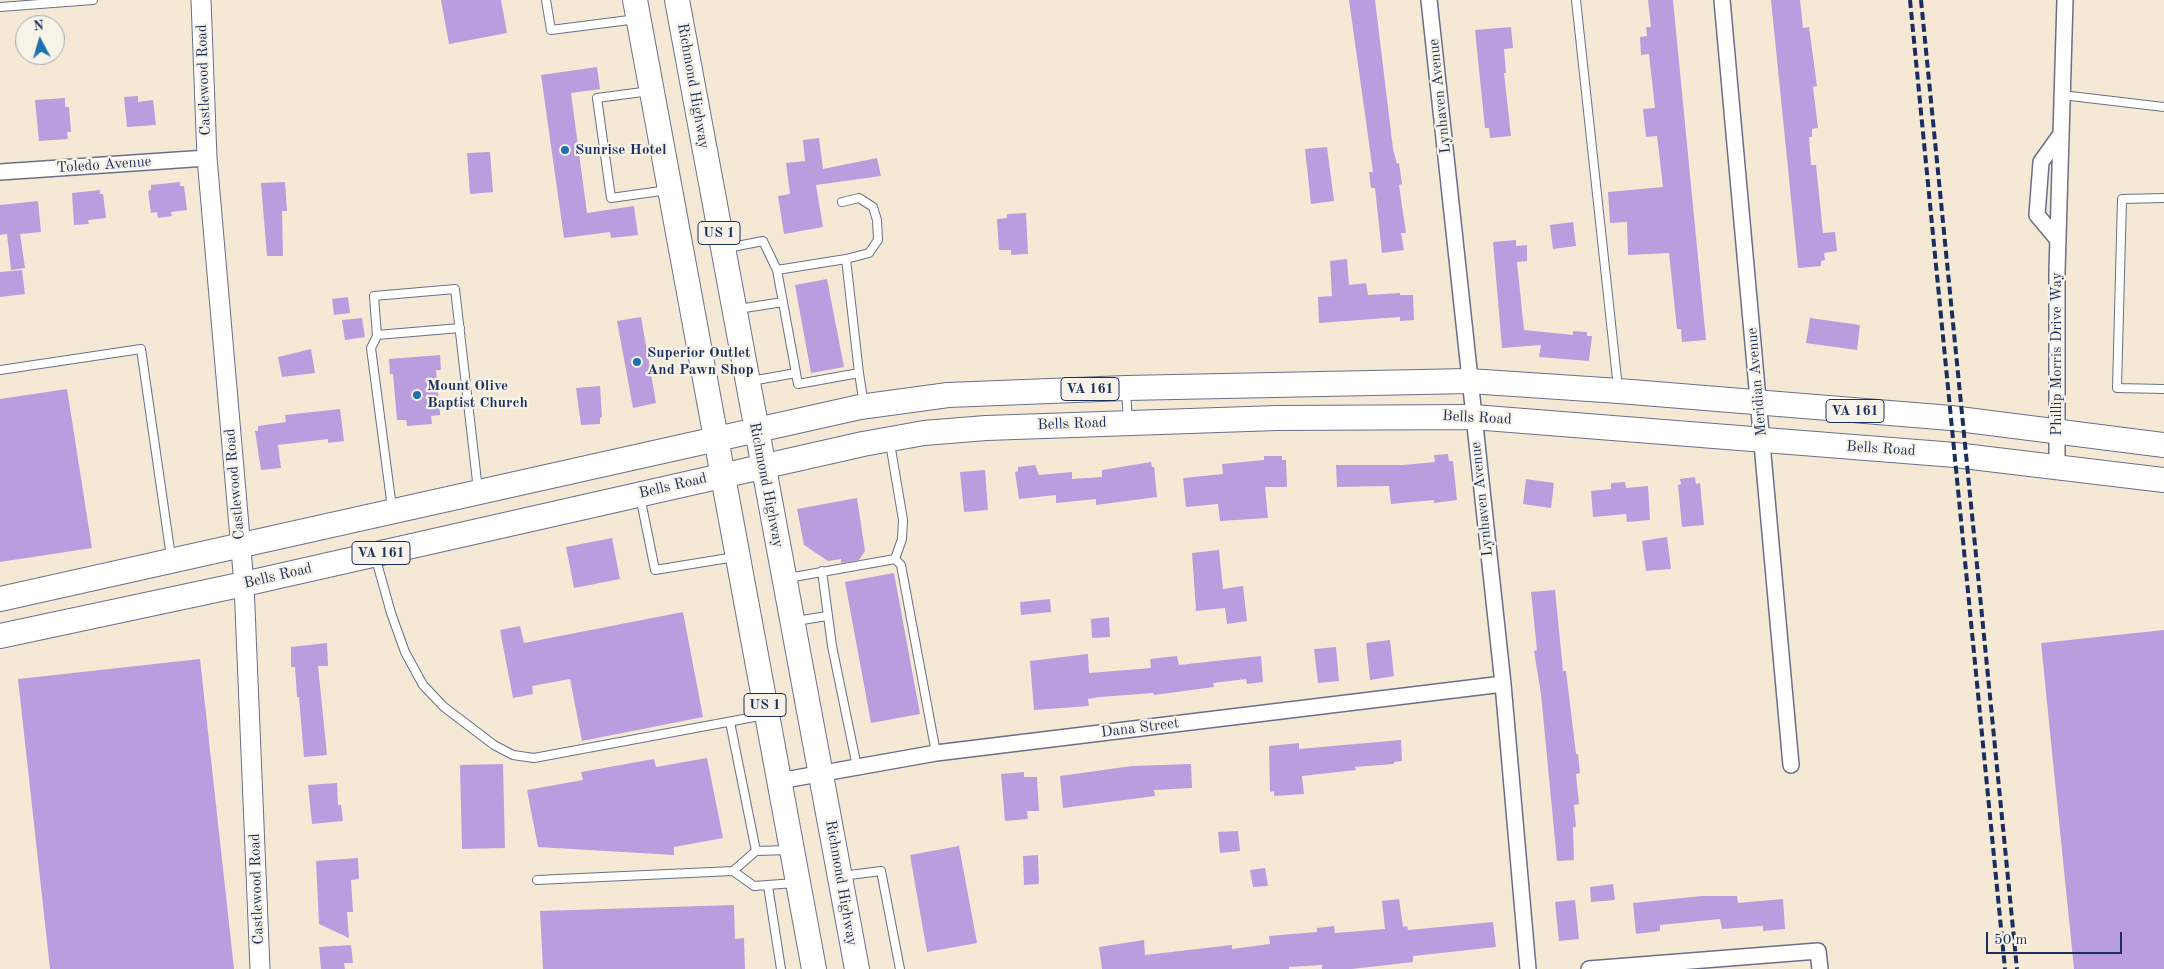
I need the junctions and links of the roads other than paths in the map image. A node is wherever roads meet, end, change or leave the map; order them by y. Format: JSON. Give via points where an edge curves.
{"nodes":[{"id":1,"x":93,"y":0,"type":"edge"},
{"id":2,"x":201,"y":0,"type":"edge"},
{"id":3,"x":546,"y":0,"type":"edge"},
{"id":4,"x":677,"y":0,"type":"edge"},
{"id":5,"x":1429,"y":0,"type":"edge"},
{"id":6,"x":1576,"y":0,"type":"edge"},
{"id":7,"x":1722,"y":0,"type":"edge"},
{"id":8,"x":2065,"y":0,"type":"edge"},
{"id":9,"x":0,"y":7,"type":"edge"},
{"id":10,"x":637,"y":9,"type":"edge"},
{"id":11,"x":652,"y":90,"type":"junction"},
{"id":12,"x":2062,"y":95,"type":"junction"},
{"id":13,"x":2164,"y":108,"type":"edge"},
{"id":14,"x":2061,"y":134,"type":"junction"},
{"id":15,"x":207,"y":158,"type":"junction"},
{"id":16,"x":0,"y":172,"type":"edge"},
{"id":17,"x":670,"y":190,"type":"junction"},
{"id":18,"x":2164,"y":198,"type":"edge"},
{"id":19,"x":842,"y":202,"type":"dead end"},
{"id":20,"x":2058,"y":240,"type":"junction"},
{"id":21,"x":722,"y":249,"type":"junction"},
{"id":22,"x":846,"y":260,"type":"junction"},
{"id":23,"x":777,"y":270,"type":"junction"},
{"id":24,"x":783,"y":302,"type":"junction"},
{"id":25,"x":733,"y":310,"type":"junction"},
{"id":26,"x":460,"y":328,"type":"junction"},
{"id":27,"x":376,"y":335,"type":"junction"},
{"id":28,"x":0,"y":370,"type":"edge"},
{"id":29,"x":796,"y":373,"type":"junction"},
{"id":30,"x":859,"y":373,"type":"junction"},
{"id":31,"x":746,"y":382,"type":"junction"},
{"id":32,"x":1469,"y":382,"type":"junction"},
{"id":33,"x":1126,"y":388,"type":"junction"},
{"id":34,"x":2164,"y":389,"type":"edge"},
{"id":35,"x":1618,"y":390,"type":"junction"},
{"id":36,"x":1760,"y":403,"type":"junction"},
{"id":37,"x":865,"y":406,"type":"junction"},
{"id":38,"x":1473,"y":417,"type":"junction"},
{"id":39,"x":1128,"y":422,"type":"junction"},
{"id":40,"x":756,"y":431,"type":"junction"},
{"id":41,"x":2057,"y":432,"type":"junction"},
{"id":42,"x":890,"y":439,"type":"junction"},
{"id":43,"x":716,"y":440,"type":"junction"},
{"id":44,"x":1762,"y":440,"type":"junction"},
{"id":45,"x":2164,"y":445,"type":"edge"},
{"id":46,"x":762,"y":466,"type":"junction"},
{"id":47,"x":2057,"y":467,"type":"junction"},
{"id":48,"x":722,"y":475,"type":"junction"},
{"id":49,"x":2164,"y":480,"type":"edge"},
{"id":50,"x":478,"y":494,"type":"junction"},
{"id":51,"x":640,"y":494,"type":"junction"},
{"id":52,"x":392,"y":512,"type":"junction"},
{"id":53,"x":240,"y":546,"type":"junction"},
{"id":54,"x":375,"y":554,"type":"junction"},
{"id":55,"x":737,"y":556,"type":"junction"},
{"id":56,"x":895,"y":559,"type":"junction"},
{"id":57,"x":172,"y":561,"type":"junction"},
{"id":58,"x":822,"y":571,"type":"junction"},
{"id":59,"x":784,"y":578,"type":"junction"},
{"id":60,"x":244,"y":584,"type":"junction"},
{"id":61,"x":0,"y":599,"type":"edge"},
{"id":62,"x":828,"y":616,"type":"junction"},
{"id":63,"x":792,"y":622,"type":"junction"},
{"id":64,"x":0,"y":636,"type":"edge"},
{"id":65,"x":1503,"y":684,"type":"junction"},
{"id":66,"x":767,"y":715,"type":"junction"},
{"id":67,"x":730,"y":722,"type":"junction"},
{"id":68,"x":936,"y":753,"type":"junction"},
{"id":69,"x":1791,"y":765,"type":"dead end"},
{"id":70,"x":857,"y":767,"type":"junction"},
{"id":71,"x":821,"y":773,"type":"junction"},
{"id":72,"x":779,"y":781,"type":"junction"},
{"id":73,"x":792,"y":850,"type":"junction"},
{"id":74,"x":756,"y":851,"type":"junction"},
{"id":75,"x":733,"y":871,"type":"junction"},
{"id":76,"x":840,"y":876,"type":"junction"},
{"id":77,"x":537,"y":880,"type":"dead end"},
{"id":78,"x":800,"y":882,"type":"junction"},
{"id":79,"x":768,"y":886,"type":"junction"},
{"id":80,"x":260,"y":969,"type":"edge"},
{"id":81,"x":781,"y":969,"type":"edge"},
{"id":82,"x":814,"y":969,"type":"edge"},
{"id":83,"x":857,"y":969,"type":"edge"},
{"id":84,"x":900,"y":969,"type":"edge"},
{"id":85,"x":1528,"y":969,"type":"edge"},
{"id":86,"x":1589,"y":969,"type":"edge"},
{"id":87,"x":1820,"y":969,"type":"edge"}],
"edges":[{"from":1,"to":9,"type":"lane"},
{"from":2,"to":15,"type":"street","name":"Castlewood Road"},
{"from":3,"to":10,"type":"lane","via":[[551,30]]},
{"from":4,"to":21,"type":"main road","name":"Richmond Highway","number":"US 1"},
{"from":5,"to":32,"type":"street","name":"Lynhaven Avenue"},
{"from":6,"to":35,"type":"lane"},
{"from":7,"to":36,"type":"street","name":"Meridian Avenue"},
{"from":8,"to":12,"type":"street","name":"Phillip Morris Drive Way"},
{"from":10,"to":11,"type":"main road","number":"US 1"},
{"from":11,"to":17,"type":"main road","number":"US 1"},
{"from":11,"to":17,"type":"lane","via":[[597,98],[612,198]]},
{"from":12,"to":13,"type":"lane"},
{"from":12,"to":14,"type":"street","name":"Phillip Morris Drive Way"},
{"from":14,"to":20,"type":"street","name":"Phillip Morris Drive Way"},
{"from":14,"to":20,"type":"street","via":[[2041,162],[2037,215]]},
{"from":15,"to":16,"type":"street","name":"Toledo Avenue"},
{"from":15,"to":53,"type":"street","name":"Castlewood Road"},
{"from":17,"to":43,"type":"main road","number":"US 1"},
{"from":18,"to":34,"type":"lane","via":[[2122,199],[2117,388]]},
{"from":19,"to":22,"type":"lane","via":[[859,198],[873,207],[877,220],[878,240],[869,252]]},
{"from":20,"to":41,"type":"street","name":"Phillip Morris Drive Way"},
{"from":21,"to":23,"type":"lane","via":[[763,241]]},
{"from":21,"to":25,"type":"main road","name":"Richmond Highway","number":"US 1"},
{"from":22,"to":23,"type":"lane"},
{"from":22,"to":30,"type":"lane"},
{"from":23,"to":24,"type":"lane"},
{"from":24,"to":25,"type":"lane"},
{"from":24,"to":29,"type":"lane"},
{"from":25,"to":31,"type":"main road","name":"Richmond Highway","number":"US 1"},
{"from":26,"to":27,"type":"lane"},
{"from":26,"to":27,"type":"lane","via":[[455,289],[374,296]]},
{"from":26,"to":50,"type":"lane"},
{"from":27,"to":52,"type":"lane","via":[[371,348]]},
{"from":28,"to":57,"type":"lane","via":[[141,349]]},
{"from":29,"to":30,"type":"lane","via":[[798,384]]},
{"from":29,"to":31,"type":"lane"},
{"from":30,"to":37,"type":"lane"},
{"from":31,"to":40,"type":"main road","name":"Richmond Highway","number":"US 1"},
{"from":32,"to":33,"type":"main road","number":"VA 161"},
{"from":32,"to":35,"type":"main road","number":"VA 161"},
{"from":32,"to":38,"type":"street","name":"Lynhaven Avenue"},
{"from":33,"to":37,"type":"main road","number":"VA 161","via":[[948,395]]},
{"from":33,"to":39,"type":"lane"},
{"from":35,"to":36,"type":"main road","number":"VA 161"},
{"from":36,"to":41,"type":"main road","number":"VA 161","via":[[1951,418]]},
{"from":36,"to":44,"type":"street","name":"Meridian Avenue"},
{"from":37,"to":40,"type":"main road","number":"VA 161"},
{"from":38,"to":39,"type":"main road","name":"Bells Road","number":"VA 161"},
{"from":38,"to":44,"type":"main road","name":"Bells Road","number":"VA 161"},
{"from":38,"to":65,"type":"street","name":"Lynhaven Avenue"},
{"from":39,"to":42,"type":"main road","name":"Bells Road","number":"VA 161","via":[[986,428]]},
{"from":40,"to":43,"type":"main road","number":"VA 161"},
{"from":40,"to":46,"type":"main road","name":"Richmond Highway","number":"US 1"},
{"from":41,"to":45,"type":"main road","number":"VA 161"},
{"from":41,"to":47,"type":"street","name":"Phillip Morris Drive Way"},
{"from":42,"to":46,"type":"main road","name":"Bells Road","number":"VA 161"},
{"from":42,"to":56,"type":"lane","via":[[903,520],[902,540]]},
{"from":43,"to":48,"type":"main road","number":"US 1"},
{"from":43,"to":50,"type":"main road","number":"VA 161"},
{"from":44,"to":47,"type":"main road","name":"Bells Road","number":"VA 161","via":[[1968,456]]},
{"from":44,"to":69,"type":"street","name":"Meridian Avenue"},
{"from":46,"to":48,"type":"main road","name":"Bells Road","number":"VA 161"},
{"from":46,"to":59,"type":"main road","name":"Richmond Highway","number":"US 1"},
{"from":47,"to":49,"type":"main road","name":"Bells Road","number":"VA 161"},
{"from":48,"to":51,"type":"main road","name":"Bells Road","number":"VA 161"},
{"from":48,"to":55,"type":"main road","number":"US 1"},
{"from":50,"to":52,"type":"main road","number":"VA 161"},
{"from":51,"to":54,"type":"main road","name":"Bells Road","number":"VA 161"},
{"from":51,"to":55,"type":"lane","via":[[655,570]]},
{"from":52,"to":53,"type":"main road","number":"VA 161"},
{"from":53,"to":57,"type":"main road","number":"VA 161"},
{"from":53,"to":60,"type":"street","name":"Castlewood Road"},
{"from":54,"to":60,"type":"main road","name":"Bells Road","number":"VA 161"},
{"from":54,"to":67,"type":"lane","via":[[391,614],[424,685],[444,707],[494,745],[513,755],[534,758]]},
{"from":55,"to":66,"type":"main road","number":"US 1"},
{"from":56,"to":58,"type":"lane"},
{"from":56,"to":68,"type":"lane","via":[[901,565]]},
{"from":57,"to":61,"type":"main road","number":"VA 161"},
{"from":58,"to":59,"type":"lane"},
{"from":58,"to":62,"type":"lane"},
{"from":59,"to":63,"type":"main road","name":"Richmond Highway","number":"US 1"},
{"from":60,"to":64,"type":"main road","name":"Bells Road","number":"VA 161"},
{"from":60,"to":80,"type":"street","name":"Castlewood Road"},
{"from":62,"to":63,"type":"lane"},
{"from":62,"to":70,"type":"lane"},
{"from":63,"to":71,"type":"main road","name":"Richmond Highway","number":"US 1"},
{"from":65,"to":68,"type":"street","name":"Dana Street"},
{"from":65,"to":85,"type":"street","name":"Lynhaven Avenue"},
{"from":66,"to":67,"type":"lane"},
{"from":66,"to":72,"type":"main road","number":"US 1"},
{"from":67,"to":74,"type":"lane"},
{"from":68,"to":70,"type":"street","name":"Dana Street"},
{"from":70,"to":71,"type":"street","name":"Dana Street"},
{"from":71,"to":72,"type":"street","name":"Dana Street"},
{"from":71,"to":76,"type":"main road","name":"Richmond Highway","number":"US 1"},
{"from":72,"to":73,"type":"main road","number":"US 1"},
{"from":73,"to":74,"type":"lane"},
{"from":73,"to":78,"type":"main road","number":"US 1"},
{"from":74,"to":75,"type":"lane"},
{"from":75,"to":77,"type":"lane"},
{"from":75,"to":79,"type":"lane","via":[[754,886]]},
{"from":76,"to":83,"type":"main road","name":"Richmond Highway","number":"US 1"},
{"from":76,"to":84,"type":"lane","via":[[880,871]]},
{"from":78,"to":79,"type":"lane"},
{"from":78,"to":82,"type":"main road","number":"US 1"},
{"from":79,"to":81,"type":"lane"},
{"from":86,"to":87,"type":"street","via":[[1818,951]]}]}
